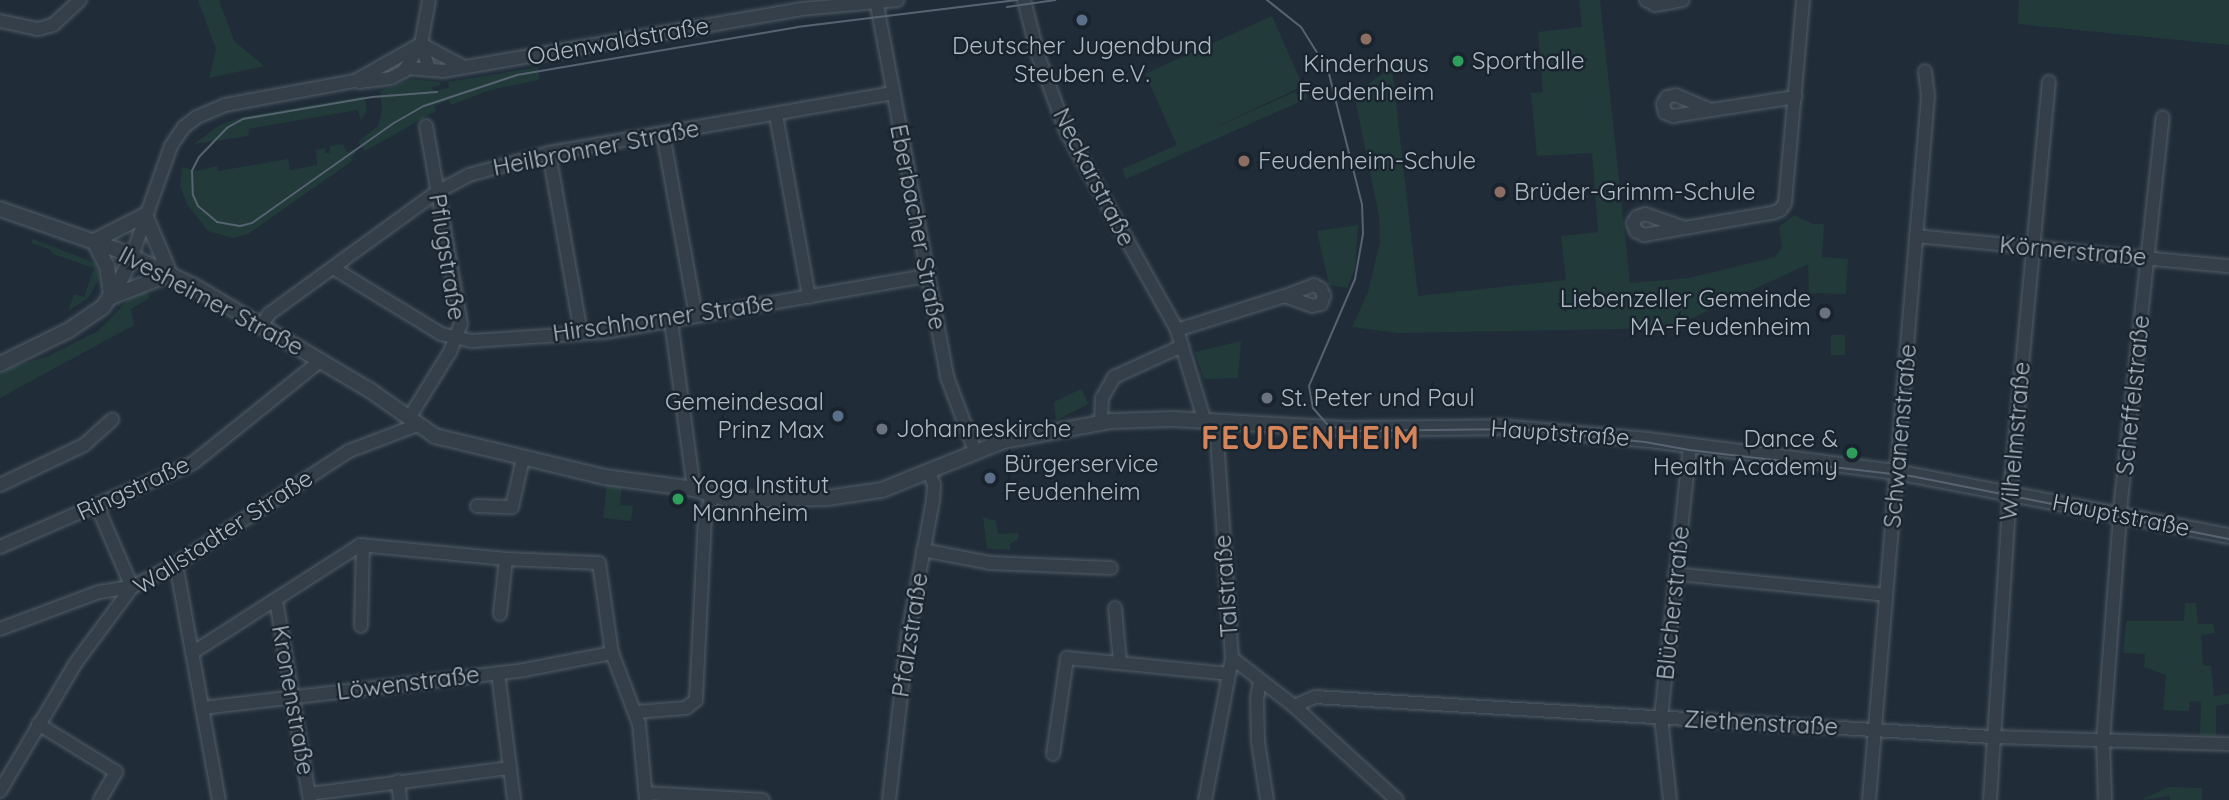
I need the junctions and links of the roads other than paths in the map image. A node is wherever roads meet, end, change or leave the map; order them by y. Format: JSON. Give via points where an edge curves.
{"nodes":[{"id":1,"x":80,"y":0,"type":"edge"},
{"id":2,"x":429,"y":0,"type":"edge"},
{"id":3,"x":898,"y":0,"type":"edge"},
{"id":4,"x":1024,"y":0,"type":"edge"},
{"id":5,"x":1647,"y":0,"type":"edge"},
{"id":6,"x":1683,"y":0,"type":"edge"},
{"id":7,"x":1803,"y":0,"type":"edge"},
{"id":8,"x":876,"y":1,"type":"edge"},
{"id":9,"x":801,"y":5,"type":"edge"},
{"id":10,"x":0,"y":21,"type":"edge"},
{"id":11,"x":421,"y":44,"type":"junction"},
{"id":12,"x":464,"y":67,"type":"junction"},
{"id":13,"x":408,"y":68,"type":"junction"},
{"id":14,"x":429,"y":69,"type":"junction"},
{"id":15,"x":1925,"y":71,"type":"dead end"},
{"id":16,"x":355,"y":81,"type":"junction"},
{"id":17,"x":2049,"y":82,"type":"dead end"},
{"id":18,"x":894,"y":93,"type":"junction"},
{"id":19,"x":1796,"y":97,"type":"junction"},
{"id":20,"x":1711,"y":110,"type":"dead end"},
{"id":21,"x":776,"y":115,"type":"junction"},
{"id":22,"x":2163,"y":117,"type":"dead end"},
{"id":23,"x":426,"y":126,"type":"dead end"},
{"id":24,"x":663,"y":134,"type":"junction"},
{"id":25,"x":549,"y":153,"type":"junction"},
{"id":26,"x":437,"y":192,"type":"junction"},
{"id":27,"x":0,"y":209,"type":"edge"},
{"id":28,"x":145,"y":215,"type":"junction"},
{"id":29,"x":1685,"y":228,"type":"dead end"},
{"id":30,"x":1916,"y":236,"type":"junction"},
{"id":31,"x":94,"y":242,"type":"junction"},
{"id":32,"x":2034,"y":247,"type":"junction"},
{"id":33,"x":132,"y":256,"type":"junction"},
{"id":34,"x":2148,"y":258,"type":"junction"},
{"id":35,"x":2229,"y":266,"type":"edge"},
{"id":36,"x":333,"y":268,"type":"junction"},
{"id":37,"x":170,"y":274,"type":"junction"},
{"id":38,"x":927,"y":276,"type":"junction"},
{"id":39,"x":1285,"y":296,"type":"dead end"},
{"id":40,"x":111,"y":297,"type":"junction"},
{"id":41,"x":809,"y":297,"type":"junction"},
{"id":42,"x":696,"y":316,"type":"junction"},
{"id":43,"x":671,"y":321,"type":"junction"},
{"id":44,"x":262,"y":325,"type":"junction"},
{"id":45,"x":1177,"y":330,"type":"junction"},
{"id":46,"x":580,"y":333,"type":"junction"},
{"id":47,"x":457,"y":339,"type":"junction"},
{"id":48,"x":1182,"y":346,"type":"junction"},
{"id":49,"x":321,"y":360,"type":"junction"},
{"id":50,"x":0,"y":365,"type":"edge"},
{"id":51,"x":111,"y":420,"type":"dead end"},
{"id":52,"x":413,"y":422,"type":"junction"},
{"id":53,"x":1101,"y":422,"type":"junction"},
{"id":54,"x":1210,"y":422,"type":"junction"},
{"id":55,"x":1690,"y":447,"type":"junction"},
{"id":56,"x":975,"y":451,"type":"junction"},
{"id":57,"x":523,"y":458,"type":"junction"},
{"id":58,"x":929,"y":471,"type":"junction"},
{"id":59,"x":1896,"y":472,"type":"junction"},
{"id":60,"x":0,"y":485,"type":"edge"},
{"id":61,"x":694,"y":489,"type":"junction"},
{"id":62,"x":2010,"y":492,"type":"junction"},
{"id":63,"x":714,"y":495,"type":"junction"},
{"id":64,"x":97,"y":506,"type":"junction"},
{"id":65,"x":477,"y":506,"type":"dead end"},
{"id":66,"x":2121,"y":515,"type":"junction"},
{"id":67,"x":2229,"y":536,"type":"edge"},
{"id":68,"x":363,"y":545,"type":"junction"},
{"id":69,"x":0,"y":547,"type":"edge"},
{"id":70,"x":923,"y":550,"type":"junction"},
{"id":71,"x":506,"y":559,"type":"junction"},
{"id":72,"x":176,"y":564,"type":"junction"},
{"id":73,"x":1111,"y":568,"type":"dead end"},
{"id":74,"x":1675,"y":574,"type":"junction"},
{"id":75,"x":132,"y":587,"type":"junction"},
{"id":76,"x":1886,"y":595,"type":"junction"},
{"id":77,"x":276,"y":600,"type":"junction"},
{"id":78,"x":1115,"y":608,"type":"dead end"},
{"id":79,"x":500,"y":614,"type":"dead end"},
{"id":80,"x":360,"y":626,"type":"dead end"},
{"id":81,"x":0,"y":629,"type":"edge"},
{"id":82,"x":192,"y":653,"type":"junction"},
{"id":83,"x":612,"y":653,"type":"junction"},
{"id":84,"x":1232,"y":658,"type":"junction"},
{"id":85,"x":1120,"y":662,"type":"junction"},
{"id":86,"x":498,"y":673,"type":"junction"},
{"id":87,"x":1228,"y":674,"type":"junction"},
{"id":88,"x":1260,"y":680,"type":"junction"},
{"id":89,"x":292,"y":698,"type":"junction"},
{"id":90,"x":1294,"y":706,"type":"junction"},
{"id":91,"x":202,"y":708,"type":"junction"},
{"id":92,"x":636,"y":712,"type":"junction"},
{"id":93,"x":1661,"y":717,"type":"junction"},
{"id":94,"x":38,"y":724,"type":"junction"},
{"id":95,"x":1875,"y":729,"type":"junction"},
{"id":96,"x":1993,"y":737,"type":"junction"},
{"id":97,"x":2103,"y":741,"type":"junction"},
{"id":98,"x":2229,"y":744,"type":"edge"},
{"id":99,"x":1054,"y":754,"type":"dead end"},
{"id":100,"x":510,"y":768,"type":"junction"},
{"id":101,"x":398,"y":781,"type":"junction"},
{"id":102,"x":0,"y":791,"type":"edge"},
{"id":103,"x":310,"y":797,"type":"edge"},
{"id":104,"x":646,"y":797,"type":"edge"},
{"id":105,"x":100,"y":800,"type":"edge"},
{"id":106,"x":219,"y":800,"type":"edge"},
{"id":107,"x":400,"y":800,"type":"edge"},
{"id":108,"x":514,"y":800,"type":"edge"},
{"id":109,"x":763,"y":800,"type":"edge"},
{"id":110,"x":889,"y":800,"type":"edge"},
{"id":111,"x":1205,"y":800,"type":"edge"},
{"id":112,"x":1267,"y":800,"type":"edge"},
{"id":113,"x":1397,"y":800,"type":"edge"},
{"id":114,"x":1670,"y":800,"type":"edge"},
{"id":115,"x":1869,"y":800,"type":"edge"},
{"id":116,"x":1990,"y":800,"type":"edge"},
{"id":117,"x":2105,"y":800,"type":"edge"}],
"edges":[{"from":1,"to":10,"type":"street","via":[[53,26],[38,29]]},
{"from":2,"to":11,"type":"street"},
{"from":3,"to":8,"type":"street","name":"Odenwaldstraße"},
{"from":4,"to":45,"type":"street","name":"Neckarstraße","via":[[1066,131]]},
{"from":5,"to":6,"type":"street","via":[[1655,5]]},
{"from":7,"to":19,"type":"street"},
{"from":8,"to":9,"type":"street","name":"Odenwaldstraße"},
{"from":8,"to":18,"type":"street","name":"Eberbacher Straße"},
{"from":9,"to":12,"type":"street","name":"Odenwaldstraße"},
{"from":11,"to":12,"type":"street"},
{"from":11,"to":13,"type":"street"},
{"from":11,"to":14,"type":"street"},
{"from":11,"to":16,"type":"street","name":"Odenwaldstraße"},
{"from":12,"to":14,"type":"street","name":"Odenwaldstraße"},
{"from":13,"to":14,"type":"street","name":"Odenwaldstraße"},
{"from":13,"to":16,"type":"street","name":"Odenwaldstraße","via":[[391,78]]},
{"from":15,"to":30,"type":"street","name":"Schwanenstraße","via":[[1928,96]]},
{"from":16,"to":28,"type":"street","name":"Odenwaldstraße","via":[[225,105],[197,117],[172,146]]},
{"from":17,"to":32,"type":"street","name":"Wilhelmstraße"},
{"from":18,"to":21,"type":"street","name":"Heilbronner Straße"},
{"from":18,"to":38,"type":"street","name":"Eberbacher Straße"},
{"from":19,"to":20,"type":"street"},
{"from":19,"to":29,"type":"street","via":[[1785,203],[1780,210]]},
{"from":21,"to":24,"type":"street","name":"Heilbronner Straße"},
{"from":21,"to":41,"type":"street"},
{"from":22,"to":34,"type":"street","name":"Scheffelstraße"},
{"from":23,"to":26,"type":"street","name":"Pflugstraße"},
{"from":24,"to":25,"type":"street","name":"Heilbronner Straße"},
{"from":24,"to":42,"type":"street"},
{"from":25,"to":26,"type":"street","name":"Heilbronner Straße","via":[[469,175]]},
{"from":25,"to":46,"type":"street"},
{"from":26,"to":36,"type":"street","name":"Heilbronner Straße"},
{"from":26,"to":47,"type":"street","name":"Pflugstraße","via":[[461,324]]},
{"from":27,"to":31,"type":"street","name":"Ilvesheimer Straße"},
{"from":28,"to":31,"type":"street"},
{"from":28,"to":33,"type":"street","name":"Odenwaldstraße"},
{"from":28,"to":37,"type":"street"},
{"from":30,"to":32,"type":"street","name":"Körnerstraße"},
{"from":30,"to":59,"type":"street","name":"Schwanenstraße"},
{"from":31,"to":33,"type":"street","name":"Ilvesheimer Straße"},
{"from":31,"to":40,"type":"street","via":[[107,266]]},
{"from":32,"to":34,"type":"street","name":"Körnerstraße"},
{"from":32,"to":62,"type":"street","name":"Wilhelmstraße"},
{"from":33,"to":37,"type":"street","name":"Ilvesheimer Straße"},
{"from":33,"to":40,"type":"street","name":"Odenwaldstraße"},
{"from":34,"to":35,"type":"street","name":"Körnerstraße"},
{"from":34,"to":66,"type":"street","name":"Scheffelstraße"},
{"from":36,"to":44,"type":"street","name":"Heilbronner Straße","via":[[269,314]]},
{"from":36,"to":47,"type":"street","name":"Hirschhorner Straße","via":[[441,334]]},
{"from":37,"to":40,"type":"street"},
{"from":37,"to":44,"type":"street","name":"Ilvesheimer Straße"},
{"from":38,"to":41,"type":"street","name":"Hirschhorner Straße"},
{"from":38,"to":56,"type":"street","name":"Eberbacher Straße","via":[[947,377]]},
{"from":39,"to":45,"type":"street"},
{"from":40,"to":50,"type":"street","name":"Odenwaldstraße","via":[[88,319]]},
{"from":41,"to":42,"type":"street","name":"Hirschhorner Straße"},
{"from":42,"to":43,"type":"street","name":"Hirschhorner Straße"},
{"from":43,"to":46,"type":"street","name":"Hirschhorner Straße"},
{"from":43,"to":61,"type":"street"},
{"from":44,"to":49,"type":"street","name":"Ilvesheimer Straße"},
{"from":45,"to":48,"type":"street","name":"Neckarstraße"},
{"from":46,"to":47,"type":"street","name":"Hirschhorner Straße"},
{"from":47,"to":52,"type":"street","name":"Pflugstraße"},
{"from":48,"to":53,"type":"street","via":[[1114,377],[1102,398]]},
{"from":48,"to":54,"type":"street","name":"Neckarstraße"},
{"from":49,"to":52,"type":"street","name":"Ilvesheimer Straße"},
{"from":49,"to":64,"type":"street","name":"Ringstraße","via":[[193,463]]},
{"from":51,"to":60,"type":"street","via":[[84,445]]},
{"from":52,"to":57,"type":"street","name":"Hauptstraße","via":[[435,436]]},
{"from":52,"to":72,"type":"street","name":"Wallstadter Straße","via":[[349,451]]},
{"from":53,"to":54,"type":"street","name":"Hauptstraße"},
{"from":53,"to":56,"type":"street","name":"Hauptstraße"},
{"from":54,"to":55,"type":"street","name":"Hauptstraße","via":[[1347,429],[1522,428]]},
{"from":54,"to":84,"type":"street","name":"Talstraße"},
{"from":55,"to":59,"type":"street","name":"Hauptstraße"},
{"from":55,"to":74,"type":"street","name":"Blücherstraße"},
{"from":56,"to":58,"type":"street","name":"Hauptstraße"},
{"from":57,"to":61,"type":"street","name":"Hauptstraße","via":[[605,477]]},
{"from":57,"to":65,"type":"street","via":[[512,507]]},
{"from":58,"to":63,"type":"street","name":"Hauptstraße","via":[[882,490],[827,498],[749,502]]},
{"from":58,"to":70,"type":"street","name":"Pfalzstraße","via":[[933,494]]},
{"from":59,"to":62,"type":"street","name":"Hauptstraße"},
{"from":59,"to":76,"type":"street","name":"Schwanenstraße"},
{"from":61,"to":63,"type":"street","name":"Hauptstraße"},
{"from":62,"to":66,"type":"street","name":"Hauptstraße"},
{"from":62,"to":96,"type":"street","name":"Wilhelmstraße"},
{"from":63,"to":92,"type":"street","via":[[705,513],[696,700],[687,708]]},
{"from":64,"to":69,"type":"street","name":"Ringstraße"},
{"from":64,"to":75,"type":"street"},
{"from":66,"to":67,"type":"street","name":"Hauptstraße"},
{"from":66,"to":97,"type":"street","name":"Scheffelstraße"},
{"from":68,"to":71,"type":"street"},
{"from":68,"to":77,"type":"street"},
{"from":68,"to":80,"type":"street"},
{"from":70,"to":73,"type":"street","via":[[990,563]]},
{"from":70,"to":110,"type":"street","name":"Pfalzstraße","via":[[905,656]]},
{"from":71,"to":79,"type":"street"},
{"from":71,"to":83,"type":"street","via":[[599,563]]},
{"from":72,"to":75,"type":"street","name":"Wallstadter Straße"},
{"from":72,"to":82,"type":"street"},
{"from":74,"to":76,"type":"street"},
{"from":74,"to":93,"type":"street","name":"Blücherstraße"},
{"from":75,"to":81,"type":"street","via":[[99,592]]},
{"from":75,"to":94,"type":"street","name":"Wallstadter Straße"},
{"from":76,"to":95,"type":"street","name":"Schwanenstraße"},
{"from":77,"to":82,"type":"street"},
{"from":77,"to":89,"type":"street","name":"Kronenstraße"},
{"from":78,"to":85,"type":"street"},
{"from":82,"to":91,"type":"street"},
{"from":83,"to":86,"type":"street","name":"Löwenstraße"},
{"from":83,"to":92,"type":"street"},
{"from":84,"to":87,"type":"street"},
{"from":84,"to":88,"type":"street","name":"Talstraße"},
{"from":85,"to":87,"type":"street"},
{"from":85,"to":99,"type":"street","via":[[1067,658]]},
{"from":86,"to":89,"type":"street","name":"Löwenstraße"},
{"from":86,"to":100,"type":"street"},
{"from":87,"to":111,"type":"street"},
{"from":88,"to":90,"type":"street","name":"Talstraße"},
{"from":88,"to":112,"type":"street","via":[[1258,742]]},
{"from":89,"to":91,"type":"street","name":"Löwenstraße"},
{"from":89,"to":103,"type":"street","name":"Kronenstraße"},
{"from":90,"to":93,"type":"street","name":"Ziethenstraße","via":[[1315,697]]},
{"from":90,"to":113,"type":"street","name":"Talstraße"},
{"from":91,"to":106,"type":"street"},
{"from":92,"to":104,"type":"street"},
{"from":93,"to":95,"type":"street","name":"Ziethenstraße"},
{"from":93,"to":114,"type":"street","name":"Blücherstraße"},
{"from":94,"to":102,"type":"street","name":"Wallstadter Straße"},
{"from":94,"to":105,"type":"street","via":[[116,772]]},
{"from":95,"to":96,"type":"street","name":"Ziethenstraße"},
{"from":95,"to":115,"type":"street","name":"Schwanenstraße"},
{"from":96,"to":97,"type":"street","name":"Ziethenstraße"},
{"from":96,"to":116,"type":"street","name":"Wilhelmstraße"},
{"from":97,"to":98,"type":"street","name":"Ziethenstraße"},
{"from":97,"to":117,"type":"street","name":"Scheffelstraße"},
{"from":100,"to":101,"type":"street"},
{"from":100,"to":108,"type":"street"},
{"from":101,"to":103,"type":"street"},
{"from":101,"to":107,"type":"street"},
{"from":104,"to":109,"type":"street"}]}
